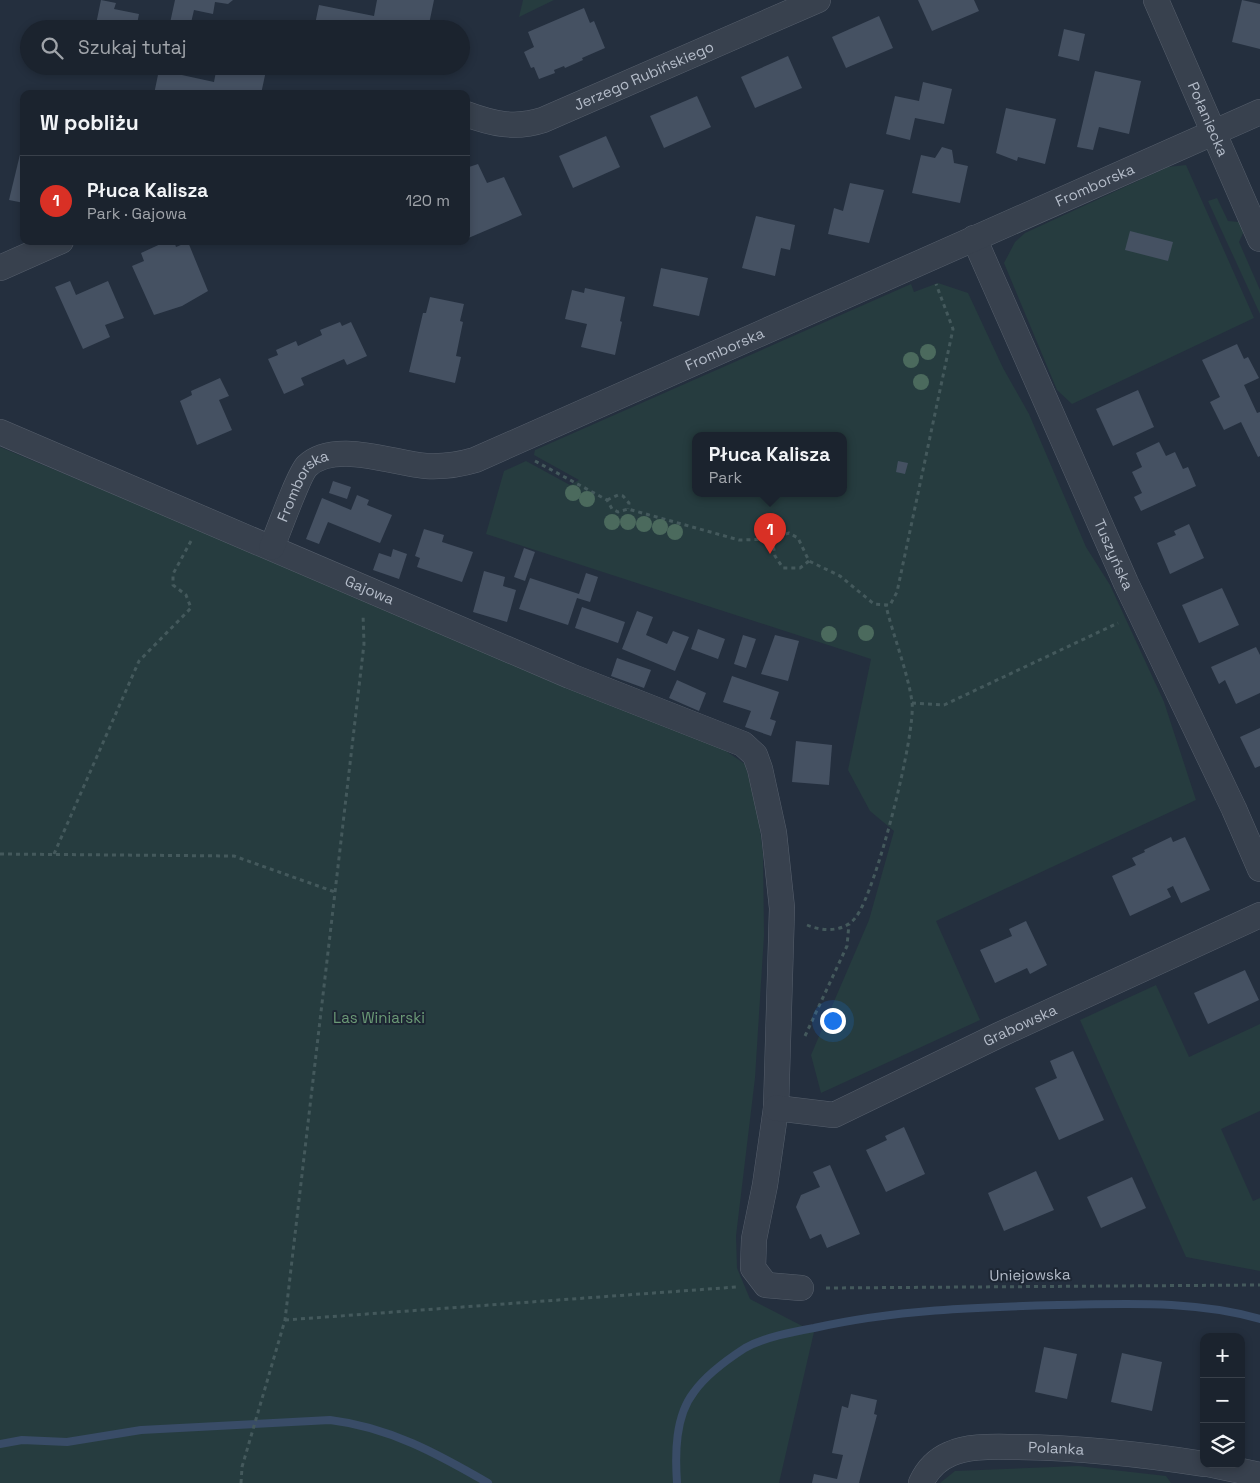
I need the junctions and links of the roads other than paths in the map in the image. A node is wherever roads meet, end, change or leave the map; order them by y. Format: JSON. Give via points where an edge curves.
{"nodes":[{"id":1,"x":818,"y":0,"type":"edge"},
{"id":2,"x":1156,"y":0,"type":"edge"},
{"id":3,"x":1260,"y":112,"type":"edge"},
{"id":4,"x":470,"y":115,"type":"edge"},
{"id":5,"x":1213,"y":132,"type":"junction"},
{"id":6,"x":974,"y":238,"type":"junction"},
{"id":7,"x":1260,"y":239,"type":"edge"},
{"id":8,"x":52,"y":245,"type":"edge"},
{"id":9,"x":0,"y":268,"type":"edge"},
{"id":10,"x":0,"y":432,"type":"edge"},
{"id":11,"x":272,"y":547,"type":"junction"},
{"id":12,"x":1260,"y":869,"type":"edge"},
{"id":13,"x":1260,"y":915,"type":"edge"},
{"id":14,"x":776,"y":1108,"type":"junction"},
{"id":15,"x":801,"y":1288,"type":"road end"},
{"id":16,"x":1200,"y":1463,"type":"edge"},
{"id":17,"x":1209,"y":1468,"type":"edge"},
{"id":18,"x":1228,"y":1468,"type":"edge"},
{"id":19,"x":1260,"y":1475,"type":"edge"},
{"id":20,"x":921,"y":1483,"type":"edge"},
{"id":21,"x":1206,"y":1483,"type":"edge"}],
"edges":[{"from":1,"to":4,"type":"street","name":"Jerzego Rubińskiego","via":[[536,123],[499,125]]},
{"from":2,"to":5,"type":"street","name":"Połaniecka"},
{"from":3,"to":5,"type":"street","name":"Fromborska"},
{"from":5,"to":6,"type":"street","name":"Fromborska"},
{"from":5,"to":7,"type":"street","name":"Połaniecka"},
{"from":6,"to":11,"type":"street","name":"Fromborska","via":[[475,460],[455,466],[426,466],[341,453],[319,457],[306,467]]},
{"from":6,"to":12,"type":"street","name":"Tuszyńska","via":[[1140,613]]},
{"from":8,"to":9,"type":"street"},
{"from":10,"to":11,"type":"street","name":"Gajowa"},
{"from":11,"to":14,"type":"street","name":"Gajowa","via":[[570,676],[743,744],[755,755],[774,833],[782,908]]},
{"from":13,"to":14,"type":"street","name":"Grabowska","via":[[834,1115]]},
{"from":14,"to":15,"type":"street","via":[[766,1185],[754,1239],[753,1268],[766,1285]]},
{"from":16,"to":20,"type":"street","name":"Polanka","via":[[1103,1450],[994,1447],[951,1453],[927,1471]]},
{"from":17,"to":21,"type":"street"},
{"from":18,"to":19,"type":"street"}]}
